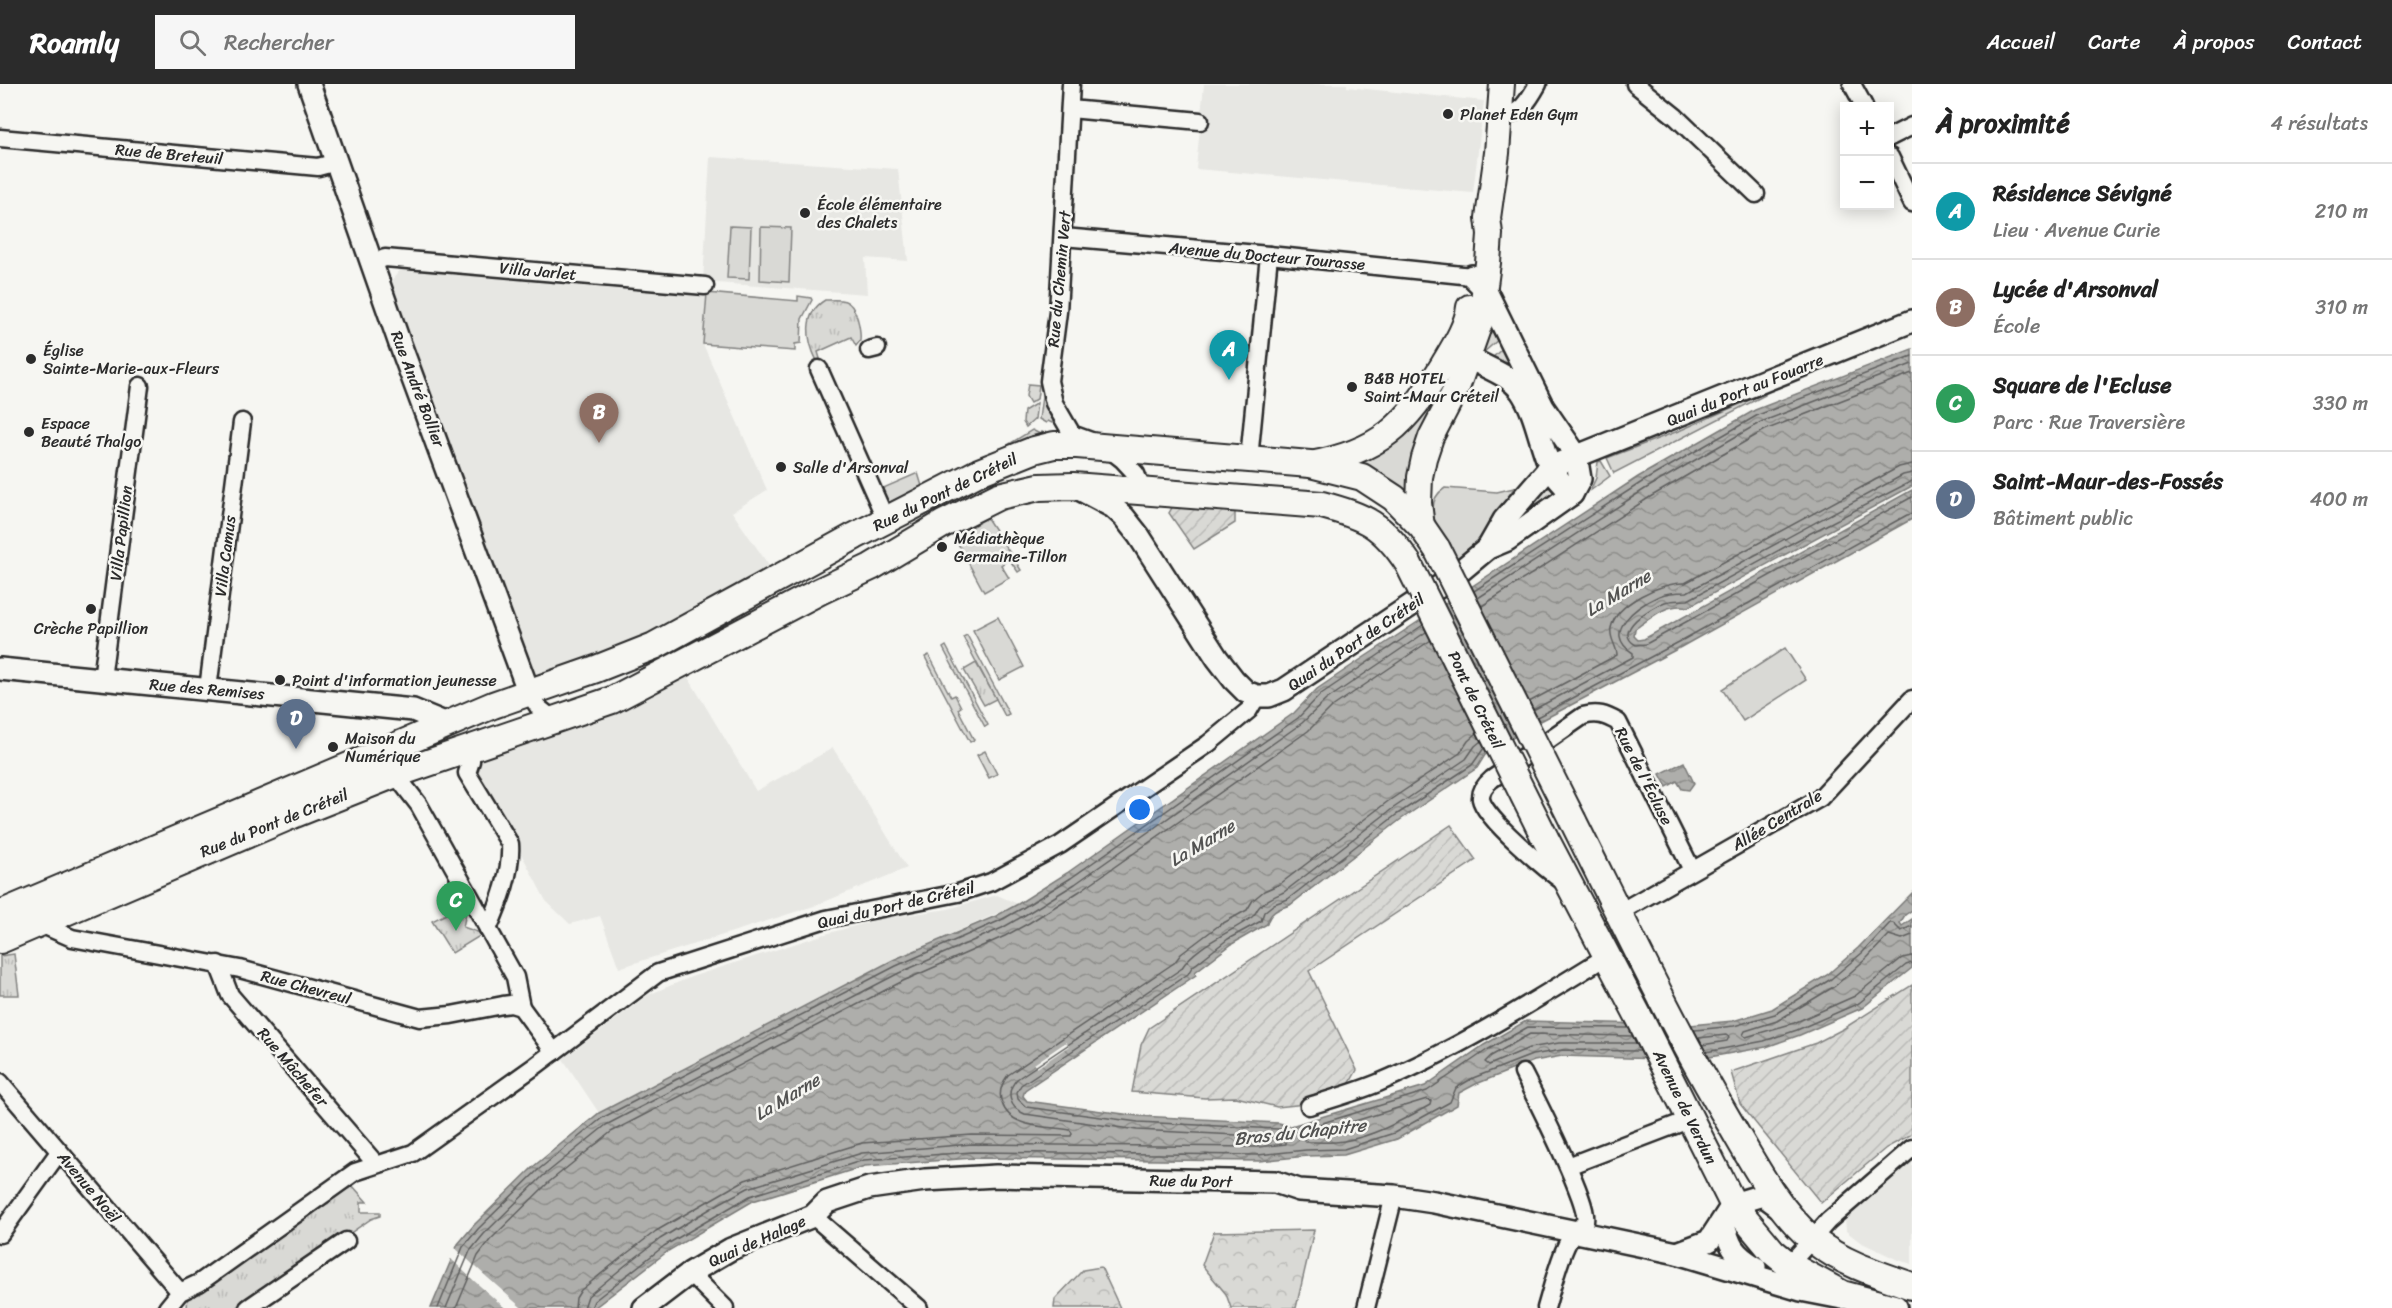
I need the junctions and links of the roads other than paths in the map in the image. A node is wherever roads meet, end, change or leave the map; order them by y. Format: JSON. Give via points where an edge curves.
{"nodes":[{"id":1,"x":309,"y":84,"type":"edge"},
{"id":2,"x":1071,"y":84,"type":"edge"},
{"id":3,"x":1502,"y":84,"type":"edge"},
{"id":4,"x":1538,"y":84,"type":"edge"},
{"id":5,"x":1635,"y":84,"type":"edge"},
{"id":6,"x":1852,"y":84,"type":"edge"},
{"id":7,"x":1862,"y":102,"type":"edge"},
{"id":8,"x":1070,"y":109,"type":"junction"},
{"id":9,"x":1500,"y":116,"type":"junction"},
{"id":10,"x":1200,"y":121,"type":"dead end"},
{"id":11,"x":1912,"y":126,"type":"edge"},
{"id":12,"x":1894,"y":135,"type":"edge"},
{"id":13,"x":0,"y":138,"type":"edge"},
{"id":14,"x":337,"y":162,"type":"junction"},
{"id":15,"x":1894,"y":165,"type":"edge"},
{"id":16,"x":1756,"y":194,"type":"dead end"},
{"id":17,"x":1912,"y":203,"type":"edge"},
{"id":18,"x":1063,"y":237,"type":"junction"},
{"id":19,"x":1269,"y":255,"type":"junction"},
{"id":20,"x":372,"y":263,"type":"junction"},
{"id":21,"x":1478,"y":283,"type":"junction"},
{"id":22,"x":705,"y":286,"type":"dead end"},
{"id":23,"x":1912,"y":321,"type":"edge"},
{"id":24,"x":1461,"y":352,"type":"junction"},
{"id":25,"x":819,"y":369,"type":"dead end"},
{"id":26,"x":140,"y":386,"type":"dead end"},
{"id":27,"x":242,"y":422,"type":"dead end"},
{"id":28,"x":1105,"y":446,"type":"junction"},
{"id":29,"x":1576,"y":455,"type":"junction"},
{"id":30,"x":1249,"y":459,"type":"junction"},
{"id":31,"x":1310,"y":464,"type":"junction"},
{"id":32,"x":1550,"y":467,"type":"junction"},
{"id":33,"x":1073,"y":486,"type":"junction"},
{"id":34,"x":1103,"y":487,"type":"junction"},
{"id":35,"x":1142,"y":489,"type":"junction"},
{"id":36,"x":1572,"y":494,"type":"junction"},
{"id":37,"x":886,"y":520,"type":"junction"},
{"id":38,"x":1422,"y":526,"type":"junction"},
{"id":39,"x":1140,"y":536,"type":"junction"},
{"id":40,"x":1488,"y":548,"type":"junction"},
{"id":41,"x":1437,"y":549,"type":"joint"},
{"id":42,"x":1408,"y":563,"type":"joint"},
{"id":43,"x":0,"y":669,"type":"edge"},
{"id":44,"x":102,"y":679,"type":"junction"},
{"id":45,"x":208,"y":689,"type":"junction"},
{"id":46,"x":529,"y":693,"type":"junction"},
{"id":47,"x":1257,"y":696,"type":"junction"},
{"id":48,"x":1912,"y":699,"type":"edge"},
{"id":49,"x":554,"y":720,"type":"junction"},
{"id":50,"x":447,"y":724,"type":"junction"},
{"id":51,"x":471,"y":749,"type":"junction"},
{"id":52,"x":393,"y":775,"type":"junction"},
{"id":53,"x":1573,"y":821,"type":"joint"},
{"id":54,"x":1544,"y":836,"type":"joint"},
{"id":55,"x":1692,"y":870,"type":"junction"},
{"id":56,"x":1570,"y":887,"type":"junction"},
{"id":57,"x":1618,"y":913,"type":"junction"},
{"id":58,"x":0,"y":914,"type":"edge"},
{"id":59,"x":38,"y":923,"type":"junction"},
{"id":60,"x":488,"y":929,"type":"junction"},
{"id":61,"x":0,"y":939,"type":"edge"},
{"id":62,"x":1608,"y":956,"type":"junction"},
{"id":63,"x":218,"y":964,"type":"junction"},
{"id":64,"x":521,"y":1007,"type":"junction"},
{"id":65,"x":554,"y":1052,"type":"junction"},
{"id":66,"x":1523,"y":1073,"type":"dead end"},
{"id":67,"x":0,"y":1082,"type":"edge"},
{"id":68,"x":1309,"y":1106,"type":"dead end"},
{"id":69,"x":1691,"y":1119,"type":"junction"},
{"id":70,"x":1912,"y":1148,"type":"edge"},
{"id":71,"x":59,"y":1152,"type":"junction"},
{"id":72,"x":376,"y":1164,"type":"junction"},
{"id":73,"x":1568,"y":1166,"type":"junction"},
{"id":74,"x":1394,"y":1196,"type":"junction"},
{"id":75,"x":1728,"y":1213,"type":"junction"},
{"id":76,"x":1788,"y":1214,"type":"junction"},
{"id":77,"x":813,"y":1216,"type":"junction"},
{"id":78,"x":1573,"y":1232,"type":"junction"},
{"id":79,"x":0,"y":1234,"type":"edge"},
{"id":80,"x":1813,"y":1239,"type":"junction"},
{"id":81,"x":346,"y":1241,"type":"dead end"},
{"id":82,"x":1677,"y":1253,"type":"junction"},
{"id":83,"x":1789,"y":1265,"type":"junction"},
{"id":84,"x":1755,"y":1267,"type":"junction"},
{"id":85,"x":1726,"y":1269,"type":"junction"},
{"id":86,"x":690,"y":1274,"type":"junction"},
{"id":87,"x":1912,"y":1286,"type":"edge"},
{"id":88,"x":180,"y":1292,"type":"junction"},
{"id":89,"x":1858,"y":1304,"type":"edge"},
{"id":90,"x":167,"y":1308,"type":"edge"},
{"id":91,"x":248,"y":1308,"type":"edge"},
{"id":92,"x":644,"y":1308,"type":"edge"},
{"id":93,"x":724,"y":1308,"type":"edge"},
{"id":94,"x":919,"y":1308,"type":"edge"},
{"id":95,"x":1366,"y":1308,"type":"edge"},
{"id":96,"x":1546,"y":1308,"type":"edge"},
{"id":97,"x":1894,"y":1308,"type":"edge"}],
"edges":[{"from":1,"to":14,"type":"street","name":"Rue André Bollier"},
{"from":2,"to":8,"type":"street","name":"Rue du Chemin Vert"},
{"from":3,"to":9,"type":"main road"},
{"from":4,"to":9,"type":"street","via":[[1516,113]]},
{"from":5,"to":16,"type":"street","via":[[1676,117]]},
{"from":6,"to":7,"type":"street"},
{"from":8,"to":10,"type":"street"},
{"from":8,"to":18,"type":"street","name":"Rue du Chemin Vert"},
{"from":9,"to":21,"type":"main road","via":[[1488,218],[1490,234]]},
{"from":11,"to":12,"type":"street"},
{"from":13,"to":14,"type":"street","name":"Rue de Breteuil","via":[[318,167]]},
{"from":14,"to":20,"type":"street","name":"Rue André Bollier"},
{"from":15,"to":17,"type":"street"},
{"from":18,"to":19,"type":"street","name":"Avenue du Docteur Tourasse"},
{"from":18,"to":28,"type":"street","name":"Rue du Chemin Vert","via":[[1049,381],[1054,403],[1072,434]]},
{"from":19,"to":21,"type":"street","name":"Avenue du Docteur Tourasse"},
{"from":19,"to":30,"type":"street"},
{"from":20,"to":22,"type":"street","name":"Villa Jarlet","via":[[385,258]]},
{"from":20,"to":46,"type":"street","name":"Rue André Bollier"},
{"from":21,"to":24,"type":"main road","via":[[1480,323]]},
{"from":21,"to":29,"type":"street","via":[[1543,407]]},
{"from":23,"to":29,"type":"street","name":"Quai du Port au Fouarre"},
{"from":24,"to":31,"type":"main road","via":[[1389,433],[1354,454]]},
{"from":24,"to":32,"type":"street","via":[[1511,379],[1522,393],[1533,413]]},
{"from":24,"to":38,"type":"main road","via":[[1424,458],[1419,503]]},
{"from":25,"to":37,"type":"street"},
{"from":26,"to":44,"type":"street","name":"Villa Papillion"},
{"from":27,"to":45,"type":"street","name":"Villa Camus"},
{"from":28,"to":30,"type":"main road","name":"Rue du Pont de Créteil"},
{"from":28,"to":34,"type":"street","via":[[1115,468],[1113,479]]},
{"from":28,"to":35,"type":"street","name":"Rue du Chemin Vert","via":[[1136,474]]},
{"from":28,"to":37,"type":"main road","name":"Rue du Pont de Créteil","via":[[1054,445],[1034,450],[979,472]]},
{"from":29,"to":32,"type":"street","name":"Quai du Port au Fouarre"},
{"from":29,"to":36,"type":"street","via":[[1580,479]]},
{"from":30,"to":31,"type":"main road","name":"Rue du Pont de Créteil"},
{"from":31,"to":38,"type":"main road","name":"Rue du Pont de Créteil","via":[[1362,477],[1394,498]]},
{"from":32,"to":36,"type":"street"},
{"from":32,"to":40,"type":"street","name":"Quai du Port de Créteil","via":[[1504,520]]},
{"from":33,"to":34,"type":"main road","name":"Rue du Pont de Créteil"},
{"from":33,"to":39,"type":"street","via":[[1113,507]]},
{"from":33,"to":49,"type":"main road","name":"Rue du Pont de Créteil","via":[[1039,487],[999,496],[871,567],[612,700]]},
{"from":34,"to":35,"type":"main road","name":"Rue du Pont de Créteil"},
{"from":35,"to":39,"type":"street"},
{"from":35,"to":42,"type":"main road","name":"Rue du Pont de Créteil","via":[[1322,505],[1353,514],[1382,530]]},
{"from":36,"to":40,"type":"street","name":"Quai du Port de Créteil","via":[[1508,540]]},
{"from":37,"to":46,"type":"main road","name":"Rue du Pont de Créteil","via":[[654,646]]},
{"from":38,"to":41,"type":"main road","name":"Rue du Pont de Créteil"},
{"from":39,"to":47,"type":"street","via":[[1216,658],[1246,692]]},
{"from":40,"to":47,"type":"street","name":"Quai du Port de Créteil","via":[[1452,578],[1302,679],[1269,696]]},
{"from":41,"to":53,"type":"main road","name":"Pont de Créteil","bridge":true},
{"from":42,"to":54,"type":"main road","name":"Pont de Créteil","bridge":true},
{"from":43,"to":44,"type":"street","name":"Rue des Remises"},
{"from":44,"to":45,"type":"street","name":"Rue des Remises"},
{"from":45,"to":50,"type":"street","name":"Rue des Remises","via":[[413,710]]},
{"from":46,"to":49,"type":"street"},
{"from":46,"to":50,"type":"main road","name":"Rue du Pont de Créteil"},
{"from":47,"to":65,"type":"street","name":"Quai du Port de Créteil","via":[[1249,710],[1208,744],[1060,845],[991,882],[958,893],[826,919],[673,967],[643,983]]},
{"from":48,"to":55,"type":"street","name":"Allée Centrale","via":[[1820,798]]},
{"from":49,"to":51,"type":"main road","name":"Rue du Pont de Créteil"},
{"from":50,"to":58,"type":"main road","name":"Rue du Pont de Créteil"},
{"from":51,"to":52,"type":"main road","name":"Rue du Pont de Créteil"},
{"from":51,"to":60,"type":"street","via":[[467,773],[510,844],[511,857]]},
{"from":52,"to":59,"type":"main road","name":"Rue du Pont de Créteil"},
{"from":52,"to":60,"type":"street","via":[[419,805]]},
{"from":53,"to":57,"type":"main road","name":"Avenue de Verdun"},
{"from":54,"to":56,"type":"main road","name":"Avenue de Verdun"},
{"from":55,"to":56,"type":"street","name":"Rue de l'Écluse","via":[[1618,722],[1603,714],[1583,716],[1500,773],[1483,788],[1481,799],[1490,815],[1543,867]]},
{"from":55,"to":57,"type":"street","name":"Allée Centrale"},
{"from":56,"to":62,"type":"main road","name":"Avenue de Verdun"},
{"from":57,"to":76,"type":"main road","name":"Avenue de Verdun","via":[[1695,1062]]},
{"from":59,"to":61,"type":"main road","name":"Rue du Pont de Créteil"},
{"from":59,"to":63,"type":"street","name":"Rue Chevreul","via":[[72,938]]},
{"from":60,"to":64,"type":"street","via":[[515,977]]},
{"from":62,"to":68,"type":"street","via":[[1437,1054],[1380,1082]]},
{"from":62,"to":69,"type":"main road","name":"Avenue de Verdun"},
{"from":63,"to":64,"type":"street","name":"Rue Chevreul","via":[[420,1018],[511,1004]]},
{"from":63,"to":72,"type":"street","name":"Rue Mâchefer","via":[[230,995]]},
{"from":64,"to":65,"type":"street"},
{"from":65,"to":72,"type":"street","name":"Quai du Port de Créteil","via":[[412,1153]]},
{"from":66,"to":73,"type":"street"},
{"from":67,"to":71,"type":"street","name":"Avenue Noël"},
{"from":69,"to":73,"type":"street"},
{"from":69,"to":75,"type":"main road","name":"Avenue de Verdun"},
{"from":70,"to":80,"type":"street","via":[[1828,1221]]},
{"from":71,"to":79,"type":"street"},
{"from":71,"to":88,"type":"street","name":"Avenue Noël"},
{"from":72,"to":88,"type":"street","name":"Quai du Port de Créteil","via":[[355,1172],[199,1283]]},
{"from":73,"to":78,"type":"street","via":[[1586,1213],[1585,1222]]},
{"from":74,"to":77,"type":"street","name":"Rue du Port","via":[[1299,1190],[1275,1182],[996,1176],[869,1188],[827,1202]]},
{"from":74,"to":78,"type":"street","name":"Rue du Port"},
{"from":74,"to":95,"type":"street"},
{"from":75,"to":76,"type":"street","via":[[1764,1195]]},
{"from":75,"to":82,"type":"street","via":[[1709,1241]]},
{"from":75,"to":83,"type":"main road","name":"Avenue de Verdun"},
{"from":75,"to":84,"type":"street","via":[[1730,1245],[1738,1257]]},
{"from":76,"to":80,"type":"main road","name":"Avenue de Verdun"},
{"from":77,"to":86,"type":"street","name":"Quai de Halage","via":[[731,1249]]},
{"from":77,"to":94,"type":"street"},
{"from":78,"to":82,"type":"street","name":"Rue du Port"},
{"from":78,"to":96,"type":"street"},
{"from":80,"to":83,"type":"street"},
{"from":80,"to":87,"type":"main road","name":"Avenue de Verdun","via":[[1865,1270]]},
{"from":81,"to":91,"type":"street"},
{"from":82,"to":85,"type":"street"},
{"from":83,"to":84,"type":"street","via":[[1778,1269]]},
{"from":83,"to":89,"type":"main road","name":"Avenue de Verdun"},
{"from":84,"to":85,"type":"street"},
{"from":85,"to":89,"type":"street"},
{"from":86,"to":92,"type":"street","name":"Quai de Halage"},
{"from":86,"to":93,"type":"street"},
{"from":88,"to":90,"type":"street"},
{"from":89,"to":97,"type":"main road","name":"Avenue de Verdun"}]}
